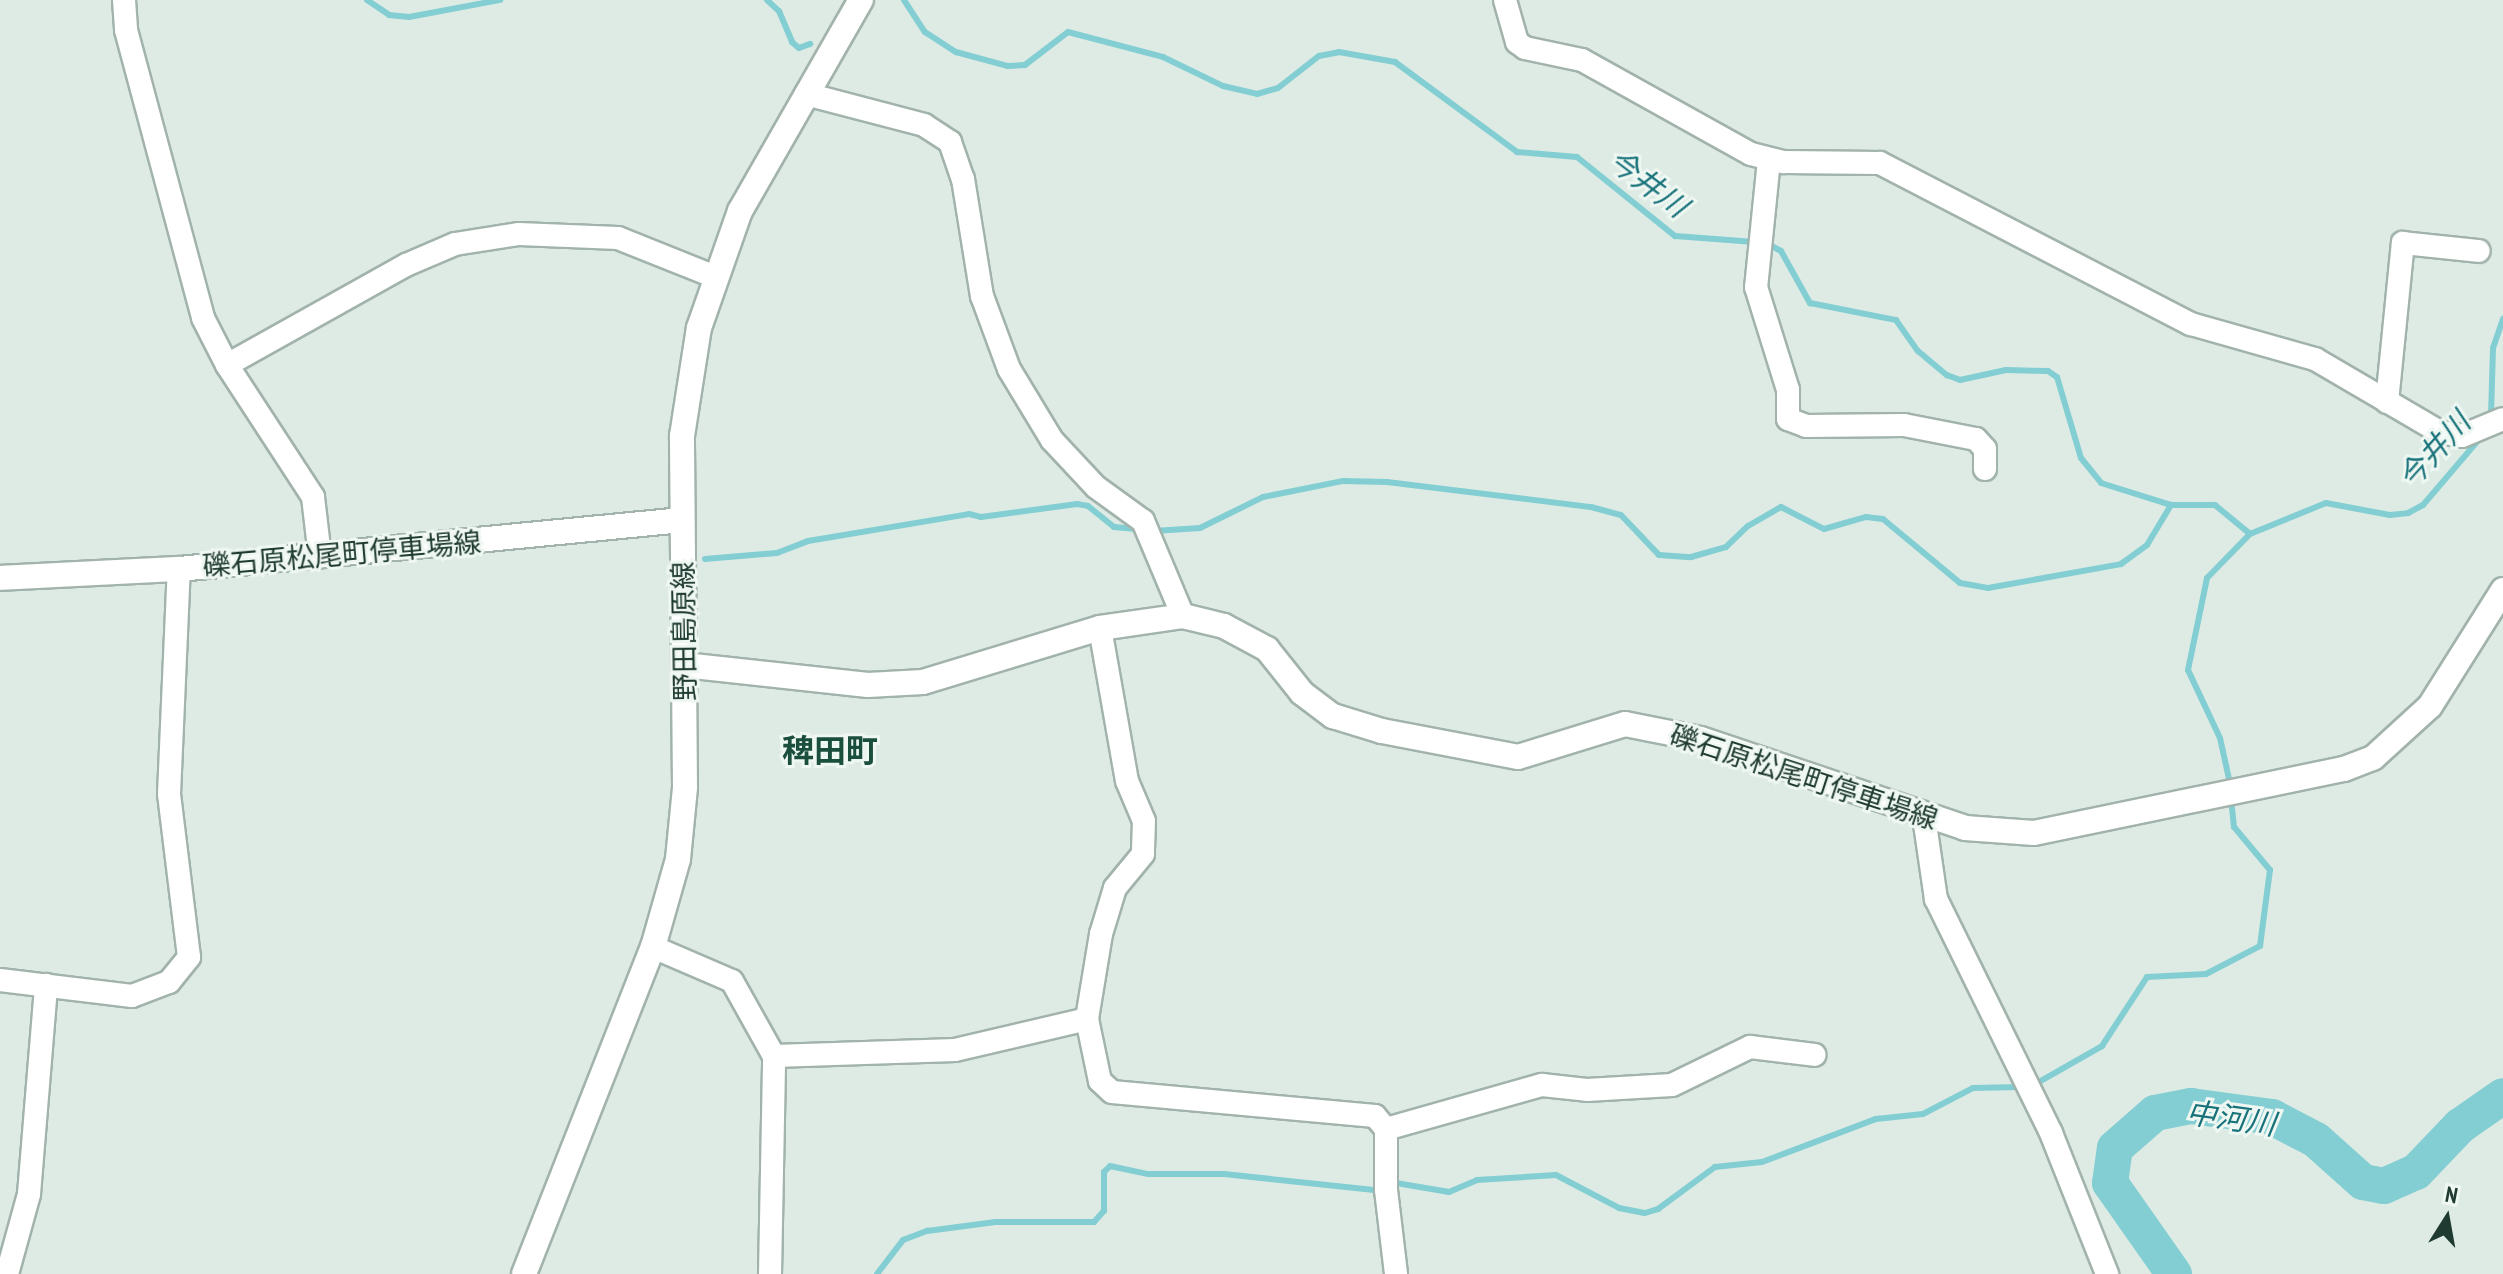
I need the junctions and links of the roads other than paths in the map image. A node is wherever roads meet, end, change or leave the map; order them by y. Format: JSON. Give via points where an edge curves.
{"nodes":[{"id":1,"x":124,"y":0,"type":"edge"},
{"id":2,"x":861,"y":0,"type":"edge"},
{"id":3,"x":1505,"y":0,"type":"edge"},
{"id":4,"x":806,"y":94,"type":"junction"},
{"id":5,"x":1769,"y":160,"type":"junction"},
{"id":6,"x":2479,"y":251,"type":"dead end"},
{"id":7,"x":713,"y":276,"type":"junction"},
{"id":8,"x":227,"y":365,"type":"junction"},
{"id":9,"x":2387,"y":402,"type":"junction"},
{"id":10,"x":2492,"y":424,"type":"edge"},
{"id":11,"x":1985,"y":469,"type":"dead end"},
{"id":12,"x":682,"y":520,"type":"junction"},
{"id":13,"x":320,"y":557,"type":"junction"},
{"id":14,"x":179,"y":569,"type":"junction"},
{"id":15,"x":0,"y":578,"type":"edge"},
{"id":16,"x":2503,"y":590,"type":"edge"},
{"id":17,"x":1183,"y":616,"type":"junction"},
{"id":18,"x":1100,"y":628,"type":"junction"},
{"id":19,"x":684,"y":665,"type":"junction"},
{"id":20,"x":1924,"y":817,"type":"junction"},
{"id":21,"x":653,"y":947,"type":"junction"},
{"id":22,"x":0,"y":980,"type":"edge"},
{"id":23,"x":46,"y":985,"type":"junction"},
{"id":24,"x":1087,"y":1019,"type":"junction"},
{"id":25,"x":1815,"y":1055,"type":"dead end"},
{"id":26,"x":774,"y":1056,"type":"junction"},
{"id":27,"x":1386,"y":1129,"type":"junction"},
{"id":28,"x":7,"y":1274,"type":"edge"},
{"id":29,"x":524,"y":1274,"type":"edge"},
{"id":30,"x":770,"y":1274,"type":"edge"},
{"id":31,"x":1396,"y":1274,"type":"edge"},
{"id":32,"x":2107,"y":1274,"type":"edge"}],
"edges":[{"from":1,"to":8,"type":"street","via":[[126,30],[203,318]]},
{"from":2,"to":4,"type":"main road","name":"野田島原線"},
{"from":3,"to":5,"type":"street","via":[[1517,42],[1525,48],[1582,60],[1672,114]]},
{"from":4,"to":7,"type":"main road","name":"野田島原線","via":[[740,211]]},
{"from":4,"to":17,"type":"street","via":[[924,125],[950,142],[963,179],[982,296],[1009,369],[1052,440],[1096,487],[1143,521]]},
{"from":5,"to":9,"type":"street","via":[[1857,160],[1901,170],[2191,324],[2298,351]]},
{"from":5,"to":11,"type":"street","via":[[1756,287],[1788,390],[1786,413],[1792,422],[1878,422],[1976,439],[1985,449]]},
{"from":6,"to":9,"type":"street","via":[[2403,243]]},
{"from":7,"to":8,"type":"street","via":[[618,238],[519,234],[455,244],[406,265]]},
{"from":7,"to":12,"type":"main road","name":"野田島原線","via":[[688,383]]},
{"from":8,"to":13,"type":"street","via":[[313,497]]},
{"from":9,"to":10,"type":"street","via":[[2440,432],[2462,436]]},
{"from":12,"to":13,"type":"main road","name":"礫石原松尾町停車場線"},
{"from":12,"to":19,"type":"main road","name":"野田島原線"},
{"from":13,"to":14,"type":"main road","name":"礫石原松尾町停車場線"},
{"from":14,"to":15,"type":"main road","name":"礫石原松尾町停車場線"},
{"from":14,"to":23,"type":"street","via":[[169,794],[189,957],[169,982],[132,996]]},
{"from":16,"to":20,"type":"main road","name":"礫石原松尾町停車場線","via":[[2430,706],[2373,758],[2344,769],[2034,833],[1988,832]]},
{"from":17,"to":18,"type":"main road","name":"礫石原松尾町停車場線"},
{"from":17,"to":20,"type":"main road","name":"礫石原松尾町停車場線","via":[[1224,626],[1267,649],[1302,693],[1333,716],[1382,731],[1518,757],[1625,724],[1701,739]]},
{"from":18,"to":19,"type":"main road","name":"礫石原松尾町停車場線","via":[[923,682],[868,685]]},
{"from":18,"to":24,"type":"street","via":[[1127,781],[1144,821],[1143,854],[1115,888],[1101,934]]},
{"from":19,"to":21,"type":"main road","name":"野田島原線","via":[[682,833]]},
{"from":20,"to":32,"type":"street","via":[[1936,899],[2027,1088]]},
{"from":21,"to":26,"type":"street","via":[[732,981]]},
{"from":21,"to":29,"type":"main road","name":"野田島原線"},
{"from":22,"to":23,"type":"street"},
{"from":23,"to":28,"type":"street","via":[[29,1194]]},
{"from":24,"to":26,"type":"street","via":[[955,1050]]},
{"from":24,"to":27,"type":"street","via":[[1100,1081],[1112,1092],[1364,1112]]},
{"from":25,"to":27,"type":"street","via":[[1750,1047],[1672,1085],[1587,1090],[1542,1085]]},
{"from":26,"to":30,"type":"street"},
{"from":27,"to":31,"type":"street"}]}
